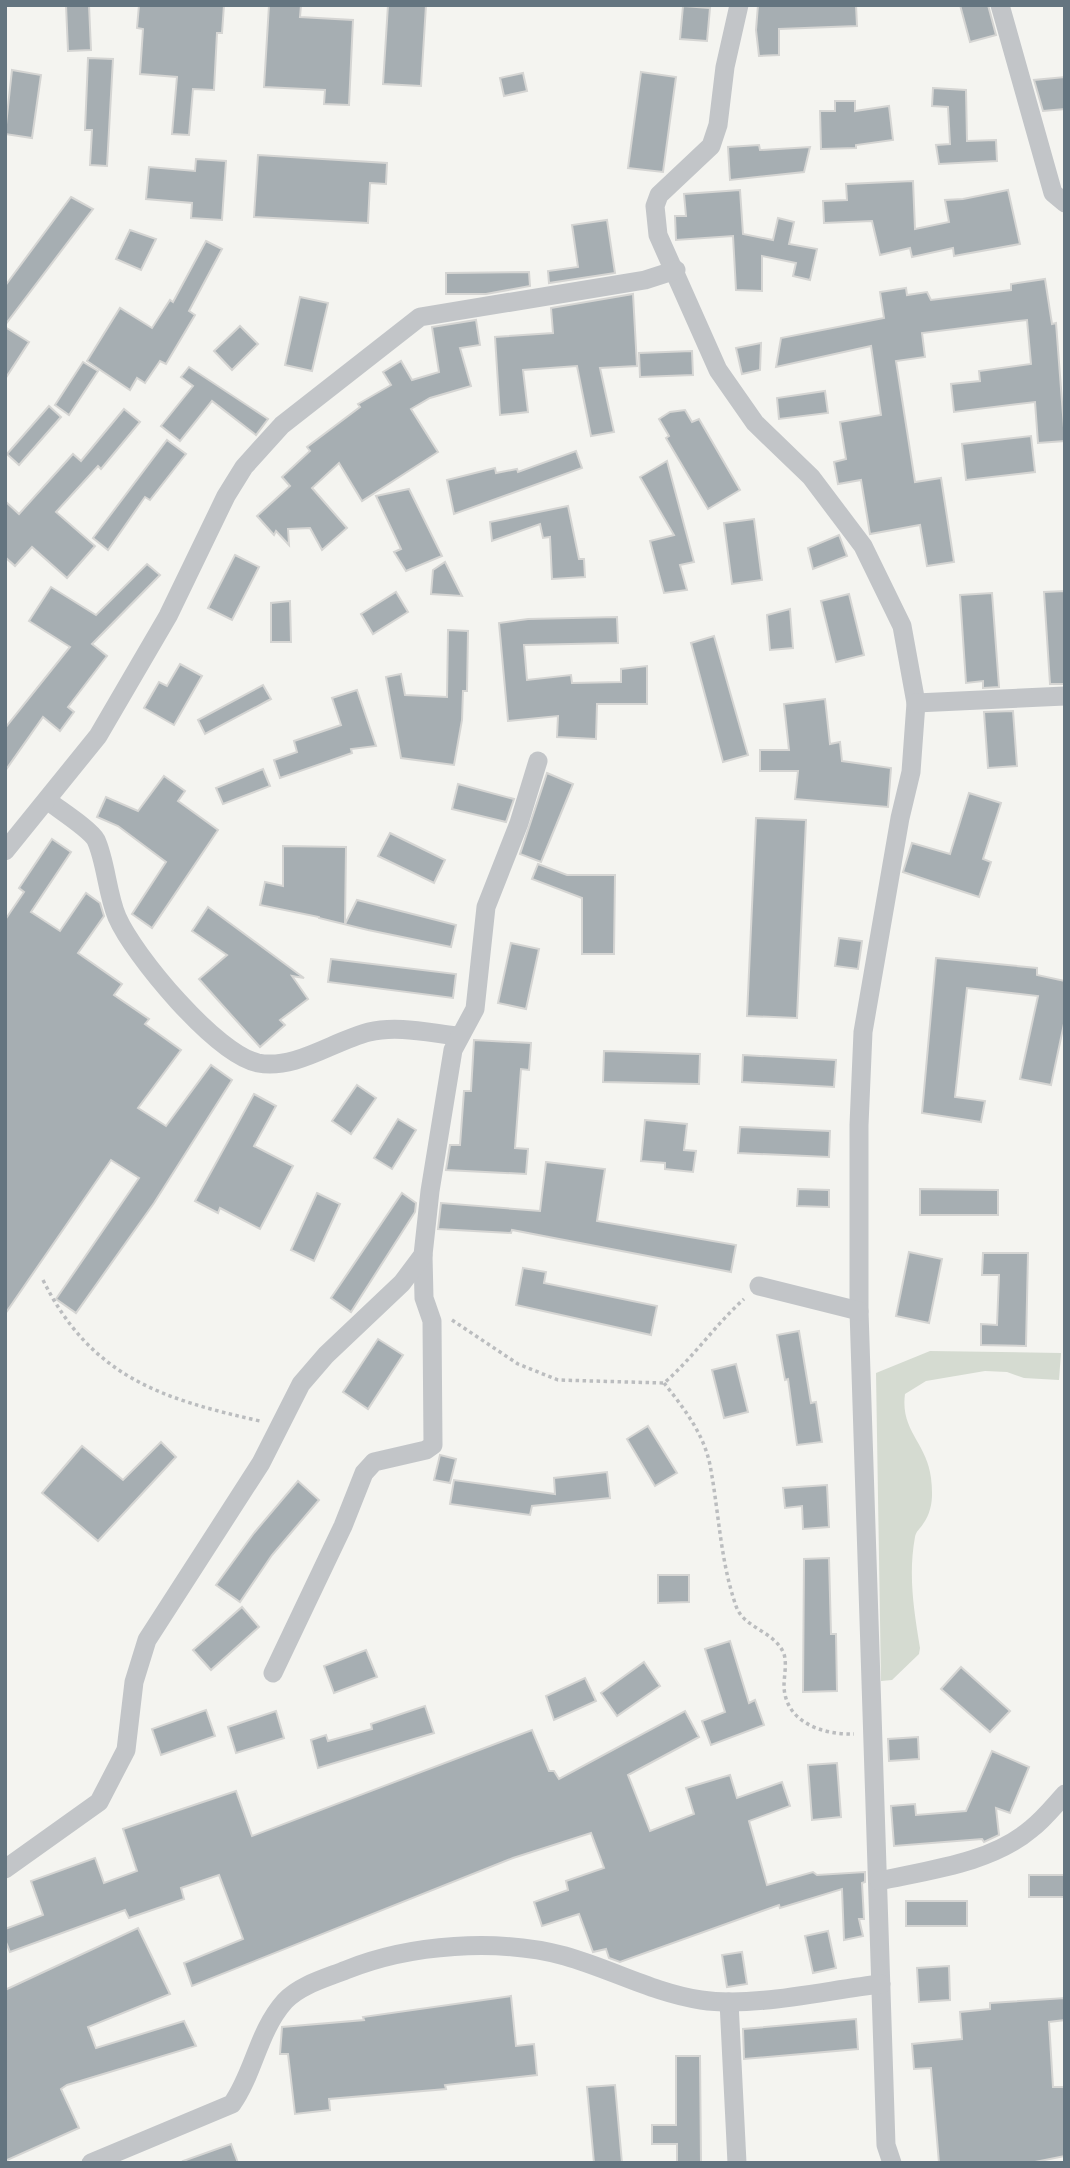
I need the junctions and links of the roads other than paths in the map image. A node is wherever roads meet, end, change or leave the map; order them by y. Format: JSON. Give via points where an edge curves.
{"nodes":[{"id":1,"x":739,"y":5,"type":"edge"},
{"id":2,"x":1000,"y":5,"type":"edge"},
{"id":3,"x":1065,"y":203,"type":"edge"},
{"id":4,"x":676,"y":270,"type":"junction"},
{"id":5,"x":1065,"y":696,"type":"edge"},
{"id":6,"x":916,"y":703,"type":"junction"},
{"id":7,"x":538,"y":761,"type":"dead end"},
{"id":8,"x":47,"y":800,"type":"junction"},
{"id":9,"x":5,"y":851,"type":"edge"},
{"id":10,"x":459,"y":1036,"type":"junction"},
{"id":11,"x":423,"y":1255,"type":"junction"},
{"id":12,"x":759,"y":1286,"type":"road end"},
{"id":13,"x":859,"y":1311,"type":"junction"},
{"id":14,"x":273,"y":1672,"type":"dead end"},
{"id":15,"x":1065,"y":1794,"type":"edge"},
{"id":16,"x":5,"y":1869,"type":"edge"},
{"id":17,"x":879,"y":1881,"type":"junction"},
{"id":18,"x":881,"y":1984,"type":"junction"},
{"id":19,"x":729,"y":2002,"type":"junction"},
{"id":20,"x":91,"y":2163,"type":"edge"},
{"id":21,"x":737,"y":2163,"type":"edge"},
{"id":22,"x":892,"y":2163,"type":"edge"}],
"edges":[{"from":1,"to":4,"type":"street","via":[[711,146],[659,195],[655,206],[658,235]]},
{"from":2,"to":3,"type":"street","via":[[1053,193]]},
{"from":4,"to":6,"type":"street","via":[[730,390],[766,435],[811,477],[877,571],[902,626]]},
{"from":4,"to":8,"type":"street","via":[[645,280],[420,317],[314,397],[244,467],[168,616],[98,736]]},
{"from":5,"to":6,"type":"street"},
{"from":6,"to":13,"type":"street","via":[[911,772],[863,1032]]},
{"from":7,"to":10,"type":"street","via":[[486,907],[475,1009]]},
{"from":8,"to":9,"type":"street"},
{"from":8,"to":10,"type":"street","via":[[95,838],[118,918],[141,957],[235,1054],[280,1065],[373,1031]]},
{"from":10,"to":11,"type":"street","via":[[453,1050]]},
{"from":11,"to":14,"type":"street","via":[[424,1298],[432,1321],[433,1445],[374,1462],[364,1473]]},
{"from":11,"to":16,"type":"street","via":[[402,1283],[312,1368],[254,1475],[147,1640],[134,1682],[126,1750],[99,1802]]},
{"from":12,"to":13,"type":"street"},
{"from":13,"to":17,"type":"street","via":[[870,1733]]},
{"from":15,"to":17,"type":"street","via":[[1030,1830],[999,1848]]},
{"from":17,"to":18,"type":"street"},
{"from":18,"to":19,"type":"street"},
{"from":18,"to":22,"type":"street","via":[[886,2145]]},
{"from":19,"to":20,"type":"street","via":[[701,2000],[562,1956],[520,1949],[423,1948],[389,1955],[304,1987],[286,2001],[266,2031],[232,2104]]},
{"from":19,"to":21,"type":"street"}]}
